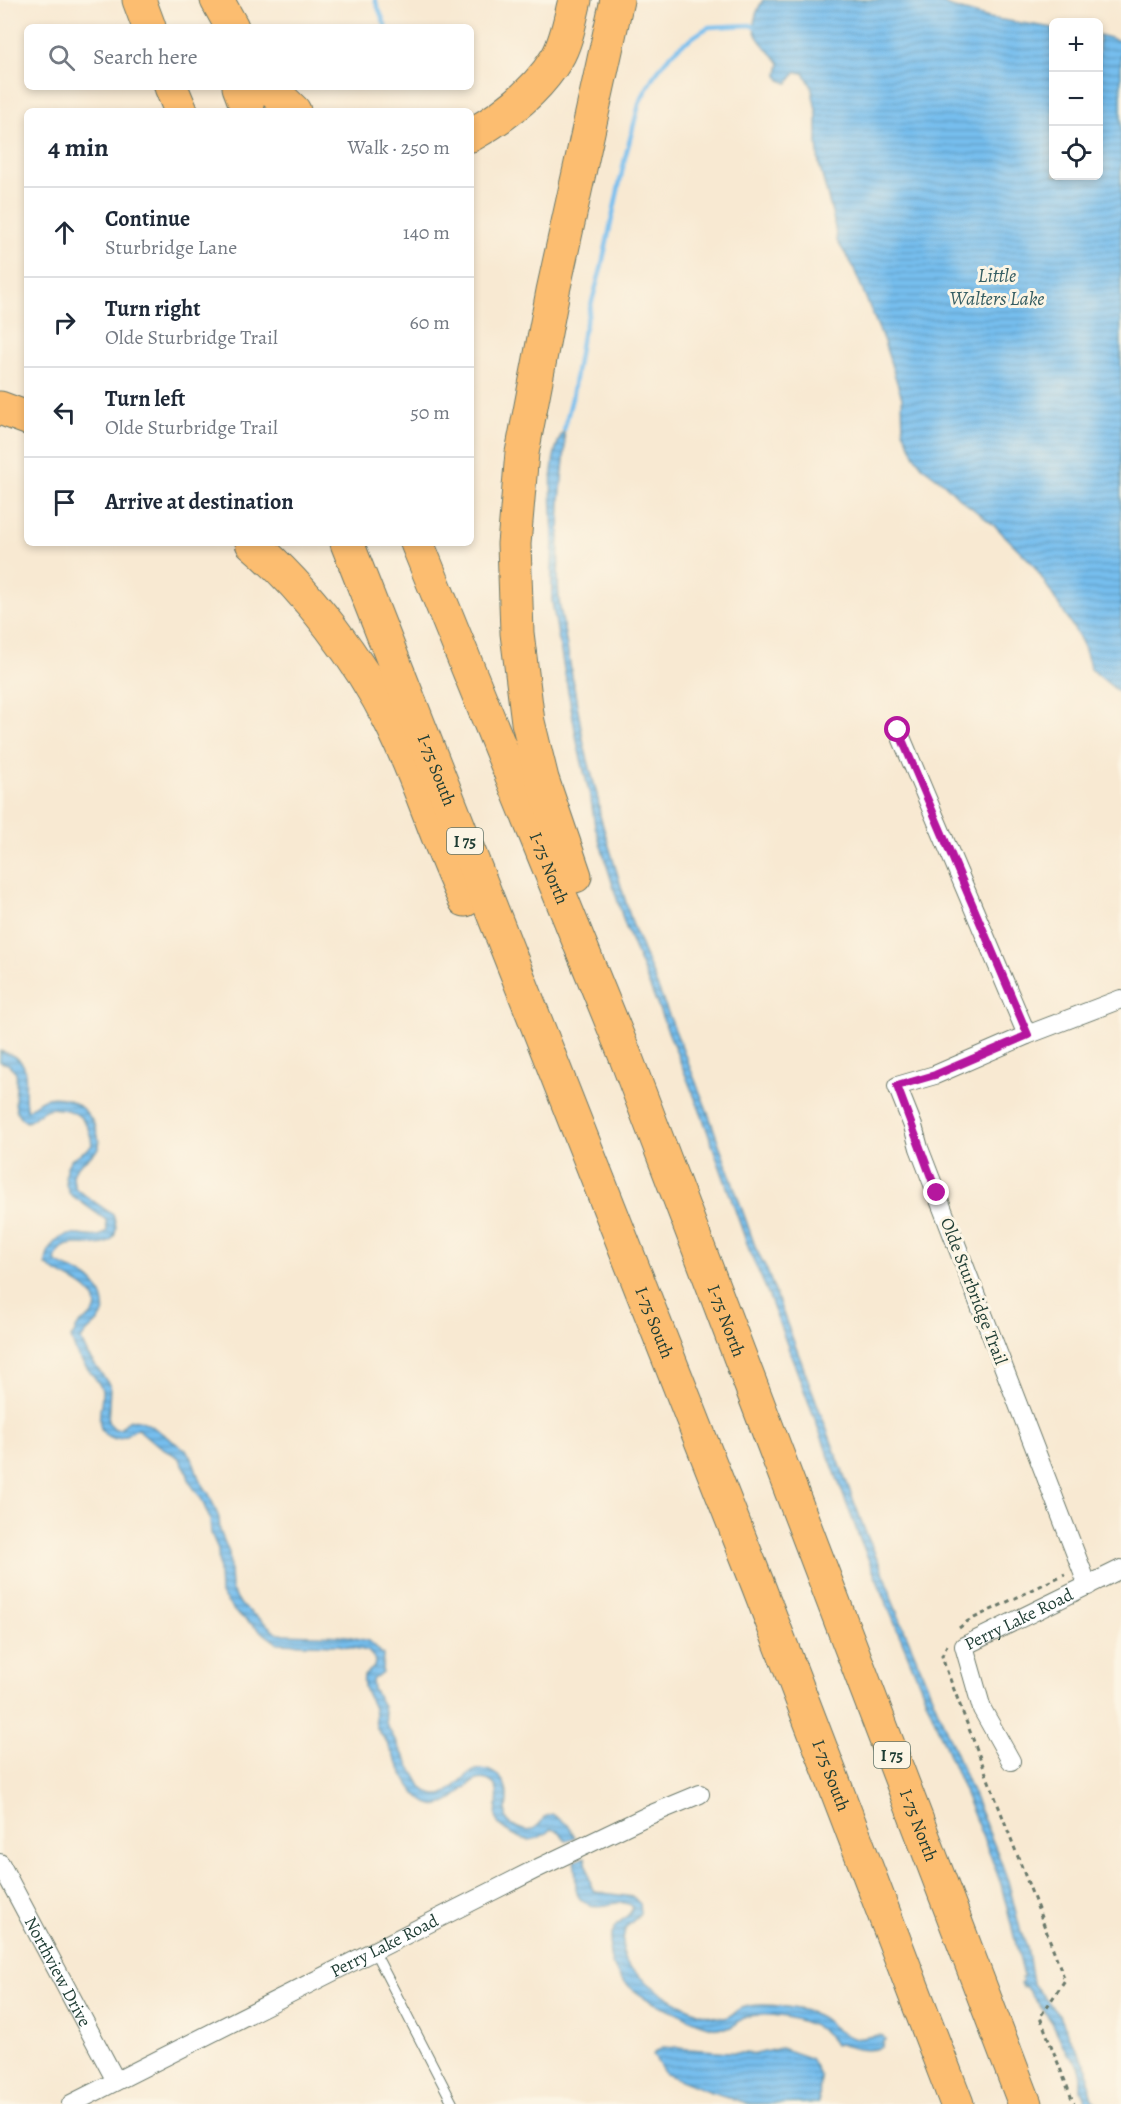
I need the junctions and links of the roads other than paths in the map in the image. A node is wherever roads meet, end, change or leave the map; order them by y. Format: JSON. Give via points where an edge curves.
{"nodes":[{"id":1,"x":139,"y":0,"type":"edge"},
{"id":2,"x":207,"y":0,"type":"edge"},
{"id":3,"x":217,"y":0,"type":"edge"},
{"id":4,"x":575,"y":0,"type":"edge"},
{"id":5,"x":617,"y":0,"type":"edge"},
{"id":6,"x":148,"y":24,"type":"edge"},
{"id":7,"x":216,"y":24,"type":"edge"},
{"id":8,"x":230,"y":24,"type":"edge"},
{"id":9,"x":172,"y":90,"type":"edge"},
{"id":10,"x":240,"y":90,"type":"edge"},
{"id":11,"x":272,"y":90,"type":"edge"},
{"id":12,"x":180,"y":108,"type":"edge"},
{"id":13,"x":247,"y":108,"type":"edge"},
{"id":14,"x":291,"y":108,"type":"edge"},
{"id":15,"x":474,"y":133,"type":"edge"},
{"id":16,"x":0,"y":408,"type":"edge"},
{"id":17,"x":24,"y":417,"type":"edge"},
{"id":18,"x":255,"y":546,"type":"edge"},
{"id":19,"x":348,"y":546,"type":"edge"},
{"id":20,"x":418,"y":546,"type":"edge"},
{"id":21,"x":898,"y":730,"type":"dead end"},
{"id":22,"x":1121,"y":999,"type":"edge"},
{"id":23,"x":1028,"y":1035,"type":"junction"},
{"id":24,"x":623,"y":1050,"type":"junction"},
{"id":25,"x":581,"y":1140,"type":"junction"},
{"id":26,"x":1121,"y":1569,"type":"edge"},
{"id":27,"x":1088,"y":1586,"type":"junction"},
{"id":28,"x":1011,"y":1761,"type":"dead end"},
{"id":29,"x":700,"y":1794,"type":"dead end"},
{"id":30,"x":0,"y":1863,"type":"edge"},
{"id":31,"x":374,"y":1951,"type":"junction"},
{"id":32,"x":116,"y":2081,"type":"junction"},
{"id":33,"x":71,"y":2104,"type":"edge"},
{"id":34,"x":453,"y":2104,"type":"edge"},
{"id":35,"x":957,"y":2104,"type":"edge"},
{"id":36,"x":1025,"y":2104,"type":"edge"}],
"edges":[{"from":1,"to":6,"type":"highway"},
{"from":2,"to":7,"type":"highway"},
{"from":3,"to":8,"type":"highway"},
{"from":4,"to":15,"type":"highway","via":[[558,57],[513,108]]},
{"from":5,"to":24,"type":"highway","via":[[522,453],[514,544],[517,633],[528,722],[542,779],[626,1025]]},
{"from":9,"to":12,"type":"highway"},
{"from":10,"to":13,"type":"highway"},
{"from":11,"to":14,"type":"highway"},
{"from":16,"to":17,"type":"highway"},
{"from":18,"to":25,"type":"highway","via":[[297,588],[367,678],[392,724],[458,885]]},
{"from":19,"to":25,"type":"highway","name":"I-75 South","number":"I 75"},
{"from":20,"to":24,"type":"highway","name":"I-75 North","number":"I 75"},
{"from":21,"to":23,"type":"street"},
{"from":22,"to":23,"type":"street","name":"Olde Sturbridge Trail"},
{"from":23,"to":27,"type":"street","name":"Olde Sturbridge Trail","via":[[935,1075],[897,1086]]},
{"from":24,"to":36,"type":"highway","name":"I-75 North","number":"I 75"},
{"from":25,"to":35,"type":"highway","name":"I-75 South","number":"I 75","via":[[758,1585]]},
{"from":26,"to":27,"type":"street","name":"Perry Lake Road"},
{"from":27,"to":28,"type":"street","name":"Perry Lake Road","via":[[964,1646],[982,1709]]},
{"from":29,"to":31,"type":"street","name":"Perry Lake Road","via":[[646,1816]]},
{"from":30,"to":32,"type":"street","name":"Northview Drive"},
{"from":31,"to":32,"type":"street","name":"Perry Lake Road"},
{"from":31,"to":34,"type":"lane"},
{"from":32,"to":33,"type":"street","name":"Perry Lake Road"}]}
